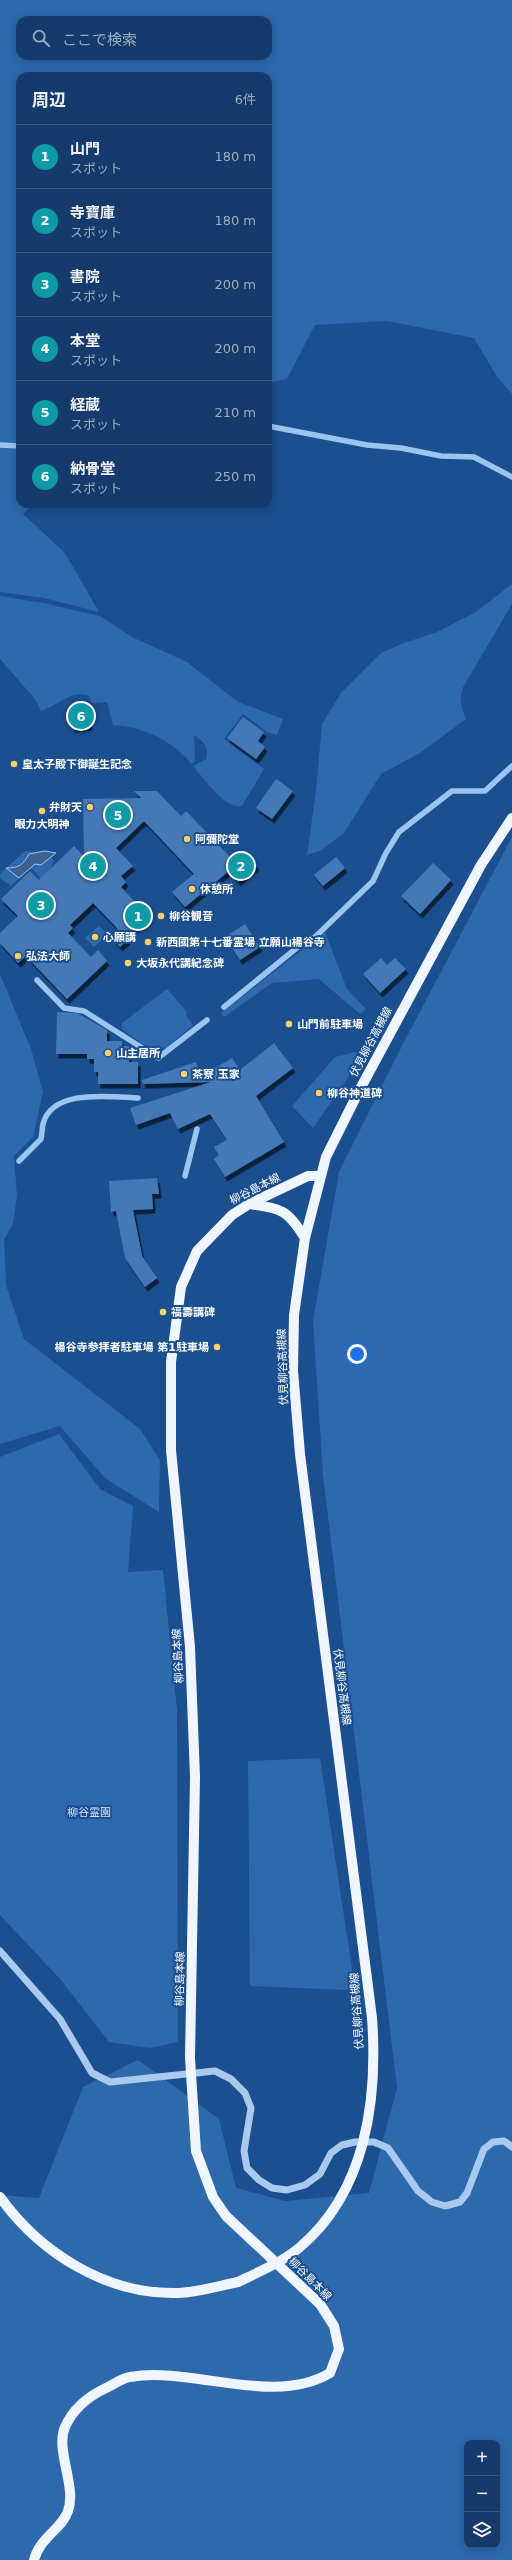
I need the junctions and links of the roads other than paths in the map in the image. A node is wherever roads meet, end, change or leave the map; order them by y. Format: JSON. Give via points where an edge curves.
{"nodes":[{"id":1,"x":512,"y":818,"type":"edge"},
{"id":2,"x":320,"y":1176,"type":"junction"},
{"id":3,"x":249,"y":1204,"type":"junction"},
{"id":4,"x":305,"y":1238,"type":"junction"},
{"id":5,"x":0,"y":1951,"type":"edge"},
{"id":6,"x":191,"y":2075,"type":"junction"},
{"id":7,"x":512,"y":2147,"type":"edge"},
{"id":8,"x":0,"y":2197,"type":"edge"},
{"id":9,"x":34,"y":2560,"type":"edge"}],
"edges":[{"from":1,"to":2,"type":"main road","name":"伏見柳谷高槻線","via":[[481,865],[416,984],[359,1091],[326,1157]]},
{"from":2,"to":3,"type":"main road","name":"柳谷島本線","via":[[308,1176]]},
{"from":2,"to":4,"type":"main road","name":"伏見柳谷高槻線"},
{"from":3,"to":4,"type":"main road","via":[[277,1208],[292,1217]]},
{"from":3,"to":6,"type":"main road","name":"柳谷島本線","via":[[232,1214],[197,1251],[181,1286],[171,1362],[171,1450],[190,1647],[195,1777]]},
{"from":4,"to":8,"type":"main road","name":"伏見柳谷高槻線","bridge":true,"via":[[294,1315],[293,1371],[299,1446],[372,2018],[372,2088],[367,2132],[357,2166],[340,2200],[322,2226],[299,2248],[238,2282],[178,2293],[113,2284],[75,2266],[47,2247]]},
{"from":5,"to":6,"type":"street","via":[[60,2019],[92,2073],[110,2082]]},
{"from":6,"to":7,"type":"street","via":[[215,2071],[231,2079],[246,2093],[251,2108],[244,2151],[247,2168],[272,2188],[288,2190],[305,2185],[320,2174],[331,2153],[342,2145],[374,2142],[388,2148],[418,2191],[432,2202],[445,2206],[460,2202],[468,2193],[484,2149],[493,2142],[504,2141]]},
{"from":6,"to":9,"type":"main road","name":"柳谷島本線","via":[[196,2151],[213,2196],[226,2216],[320,2304],[334,2326],[339,2349],[330,2373],[304,2385],[273,2387],[158,2376],[130,2377],[90,2395],[74,2414],[63,2435],[70,2499],[68,2512],[37,2548]]}]}
